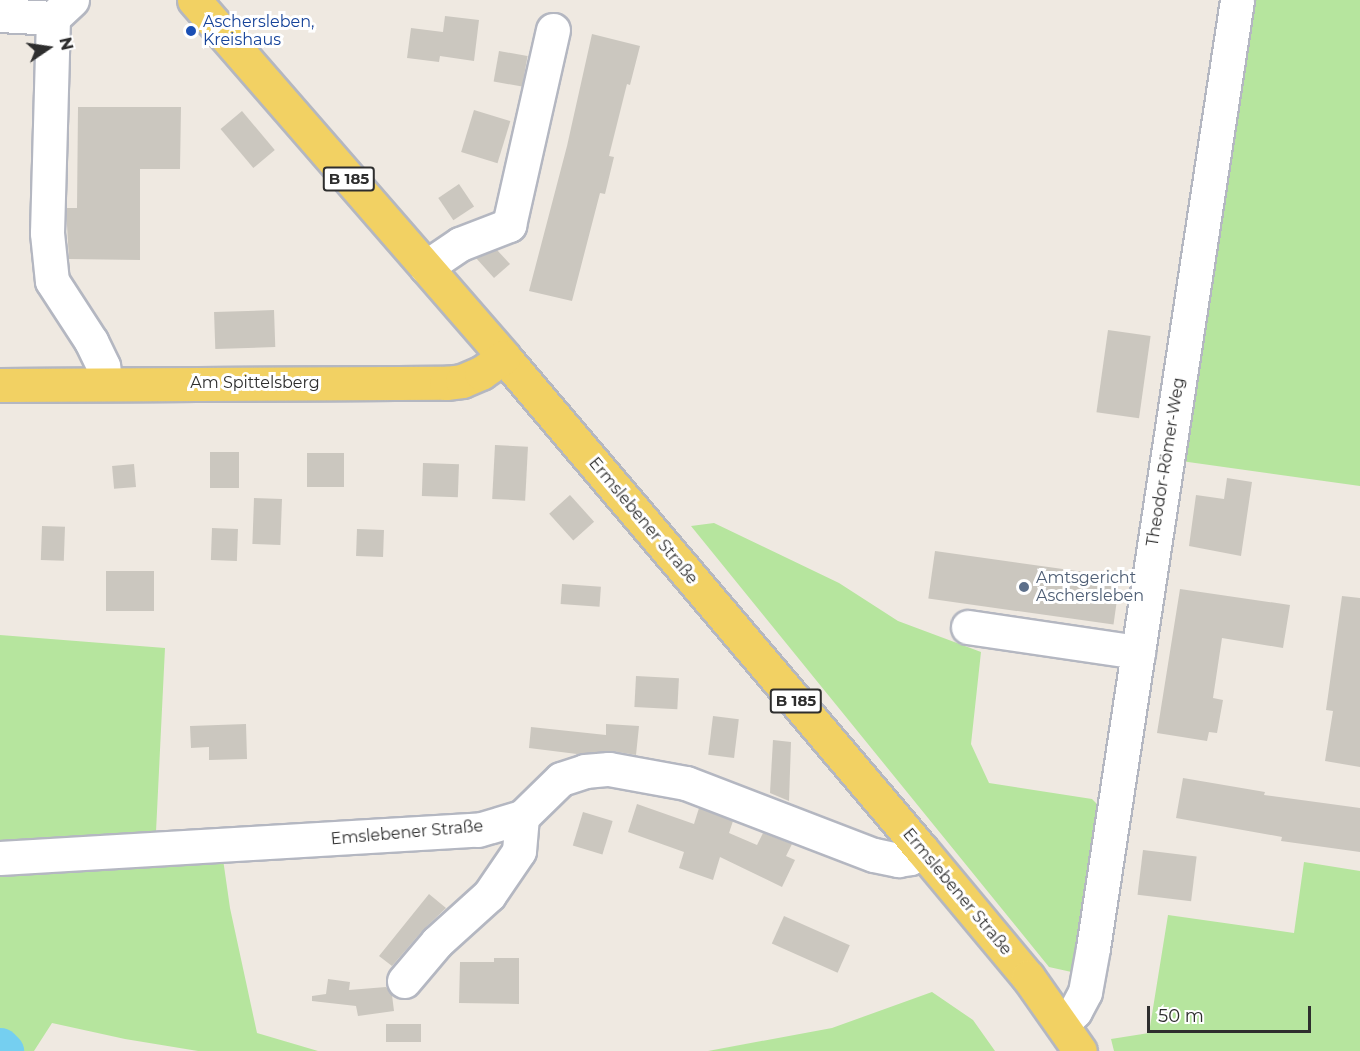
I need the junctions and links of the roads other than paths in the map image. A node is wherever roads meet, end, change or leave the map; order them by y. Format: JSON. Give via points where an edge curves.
{"nodes":[{"id":1,"x":194,"y":0,"type":"edge"},
{"id":2,"x":1237,"y":0,"type":"edge"},
{"id":3,"x":62,"y":9,"type":"edge"},
{"id":4,"x":0,"y":15,"type":"edge"},
{"id":5,"x":553,"y":30,"type":"dead end"},
{"id":6,"x":426,"y":267,"type":"junction"},
{"id":7,"x":504,"y":357,"type":"junction"},
{"id":8,"x":106,"y":384,"type":"junction"},
{"id":9,"x":0,"y":385,"type":"edge"},
{"id":10,"x":968,"y":627,"type":"dead end"},
{"id":11,"x":1138,"y":652,"type":"junction"},
{"id":12,"x":522,"y":817,"type":"junction"},
{"id":13,"x":922,"y":850,"type":"junction"},
{"id":14,"x":0,"y":858,"type":"edge"},
{"id":15,"x":404,"y":981,"type":"dead end"},
{"id":16,"x":1063,"y":1023,"type":"junction"},
{"id":17,"x":1080,"y":1051,"type":"edge"}],
"edges":[{"from":1,"to":6,"type":"main road","name":"Ermslebener Straße","number":"B 185"},
{"from":2,"to":11,"type":"street","name":"Theodor-Römer-Weg"},
{"from":3,"to":4,"type":"street"},
{"from":3,"to":8,"type":"street","via":[[47,233],[52,281],[91,341],[103,366]]},
{"from":5,"to":6,"type":"street","via":[[509,225],[460,244]]},
{"from":6,"to":7,"type":"main road","name":"Ermslebener Straße","number":"B 185"},
{"from":7,"to":8,"type":"main road","name":"Am Spittelsberg","via":[[481,373],[446,383]]},
{"from":7,"to":13,"type":"main road","name":"Ermslebener Straße","number":"B 185"},
{"from":8,"to":9,"type":"main road","name":"Am Spittelsberg"},
{"from":10,"to":11,"type":"street"},
{"from":11,"to":16,"type":"street","name":"Theodor-Römer-Weg","via":[[1085,992]]},
{"from":12,"to":13,"type":"street","name":"Emslebener Straße","via":[[561,778],[609,769],[686,783],[874,855],[898,860]]},
{"from":12,"to":14,"type":"street","name":"Emslebener Straße","via":[[478,830]]},
{"from":12,"to":15,"type":"street","via":[[519,851],[489,895],[437,942]]},
{"from":13,"to":16,"type":"main road","name":"Ermslebener Straße","number":"B 185"},
{"from":16,"to":17,"type":"main road","name":"Ermslebener Straße","number":"B 185"}]}
